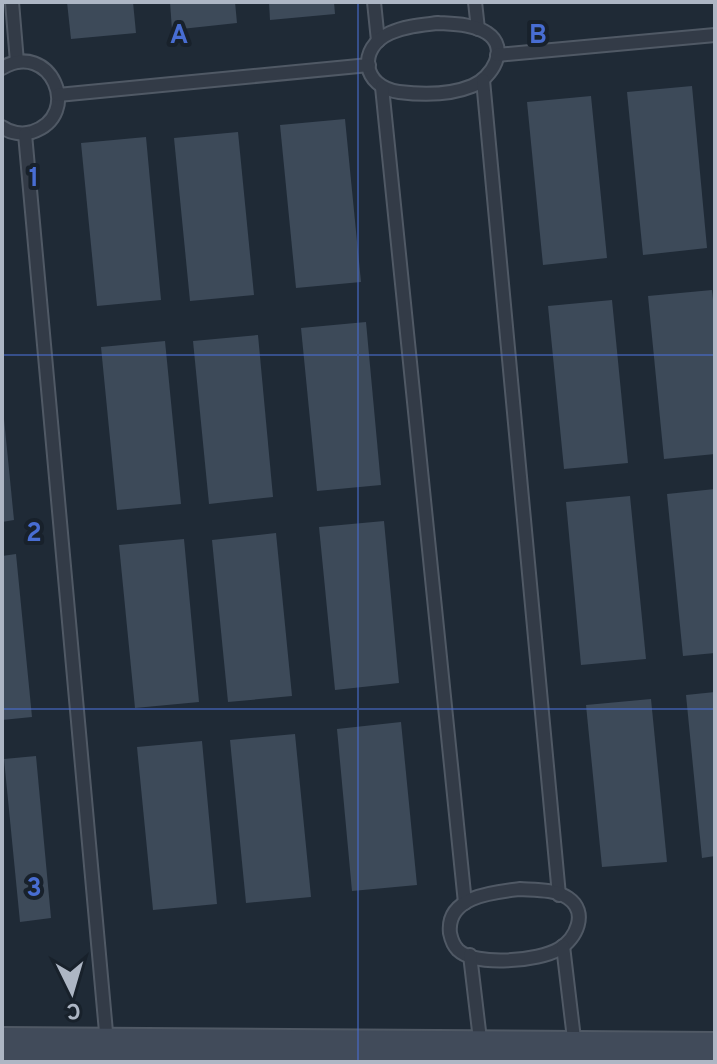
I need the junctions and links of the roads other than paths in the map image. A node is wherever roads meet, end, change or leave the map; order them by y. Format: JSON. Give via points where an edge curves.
{"nodes":[{"id":1,"x":12,"y":2,"type":"edge"},
{"id":2,"x":374,"y":2,"type":"edge"},
{"id":3,"x":475,"y":2,"type":"edge"},
{"id":4,"x":478,"y":29,"type":"junction"},
{"id":5,"x":715,"y":35,"type":"edge"},
{"id":6,"x":378,"y":41,"type":"junction"},
{"id":7,"x":497,"y":55,"type":"junction"},
{"id":8,"x":17,"y":62,"type":"junction"},
{"id":9,"x":369,"y":65,"type":"junction"},
{"id":10,"x":2,"y":68,"type":"edge"},
{"id":11,"x":483,"y":80,"type":"junction"},
{"id":12,"x":382,"y":87,"type":"junction"},
{"id":13,"x":58,"y":95,"type":"junction"},
{"id":14,"x":2,"y":127,"type":"edge"},
{"id":15,"x":25,"y":134,"type":"junction"},
{"id":16,"x":559,"y":895,"type":"junction"},
{"id":17,"x":465,"y":903,"type":"junction"},
{"id":18,"x":563,"y":946,"type":"junction"},
{"id":19,"x":470,"y":955,"type":"junction"},
{"id":20,"x":2,"y":1044,"type":"edge"},
{"id":21,"x":107,"y":1045,"type":"junction"},
{"id":22,"x":715,"y":1049,"type":"edge"},
{"id":23,"x":576,"y":1054,"type":"edge"},
{"id":24,"x":482,"y":1055,"type":"edge"}],
"edges":[{"from":1,"to":8,"type":"lane"},
{"from":2,"to":6,"type":"lane"},
{"from":3,"to":4,"type":"lane"},
{"from":4,"to":6,"type":"lane","via":[[438,23],[412,26]]},
{"from":4,"to":7,"type":"lane","via":[[488,33]]},
{"from":5,"to":7,"type":"lane"},
{"from":6,"to":9,"type":"lane"},
{"from":7,"to":11,"type":"lane"},
{"from":8,"to":10,"type":"lane"},
{"from":8,"to":13,"type":"lane","via":[[45,69]]},
{"from":9,"to":12,"type":"lane","via":[[369,73]]},
{"from":9,"to":13,"type":"lane"},
{"from":11,"to":12,"type":"lane","via":[[435,94]]},
{"from":11,"to":16,"type":"lane"},
{"from":12,"to":17,"type":"lane"},
{"from":13,"to":15,"type":"lane","via":[[54,117]]},
{"from":14,"to":15,"type":"lane"},
{"from":15,"to":21,"type":"lane"},
{"from":16,"to":17,"type":"lane","via":[[520,889]]},
{"from":16,"to":18,"type":"lane","via":[[578,911],[579,928]]},
{"from":17,"to":19,"type":"lane","via":[[456,910],[451,938],[458,950]]},
{"from":18,"to":19,"type":"lane","via":[[516,960]]},
{"from":18,"to":23,"type":"lane"},
{"from":19,"to":24,"type":"lane"},
{"from":20,"to":21,"type":"street"},
{"from":21,"to":24,"type":"street"},
{"from":22,"to":23,"type":"street"},
{"from":23,"to":24,"type":"street"}]}
